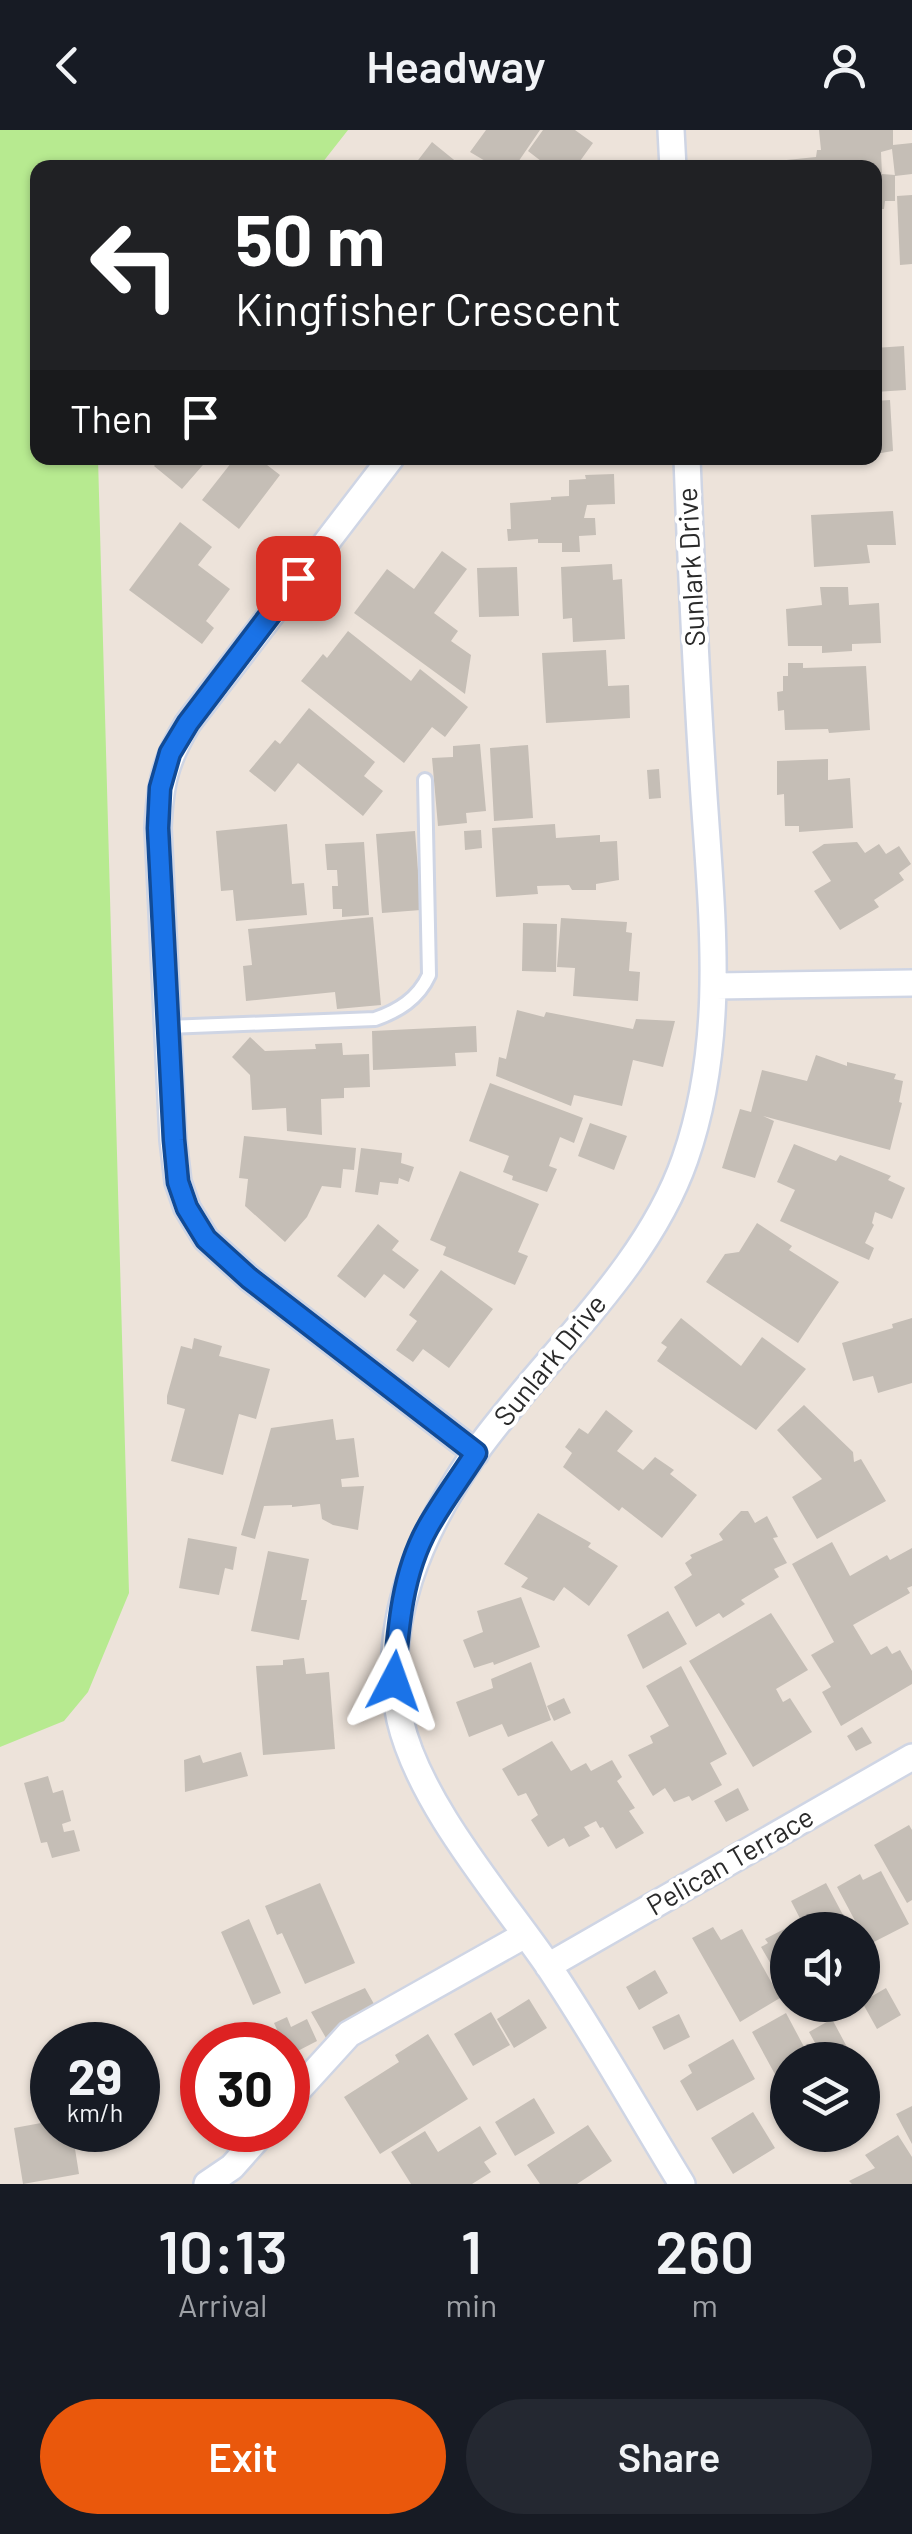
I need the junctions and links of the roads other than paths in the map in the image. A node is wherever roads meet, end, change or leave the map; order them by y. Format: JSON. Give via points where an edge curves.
{"nodes":[{"id":1,"x":671,"y":130,"type":"edge"},
{"id":2,"x":673,"y":160,"type":"edge"},
{"id":3,"x":386,"y":465,"type":"edge"},
{"id":4,"x":686,"y":465,"type":"edge"},
{"id":5,"x":425,"y":780,"type":"dead end"},
{"id":6,"x":912,"y":983,"type":"edge"},
{"id":7,"x":716,"y":986,"type":"junction"},
{"id":8,"x":167,"y":1027,"type":"junction"},
{"id":9,"x":476,"y":1453,"type":"junction"},
{"id":10,"x":912,"y":1757,"type":"edge"},
{"id":11,"x":525,"y":1935,"type":"junction"},
{"id":12,"x":548,"y":1966,"type":"junction"},
{"id":13,"x":310,"y":2077,"type":"edge"},
{"id":14,"x":245,"y":2152,"type":"edge"},
{"id":15,"x":207,"y":2184,"type":"edge"},
{"id":16,"x":682,"y":2184,"type":"edge"}],
"edges":[{"from":1,"to":2,"type":"street"},
{"from":3,"to":8,"type":"street","via":[[169,756],[158,828]]},
{"from":4,"to":7,"type":"street","name":"Sunlark Drive"},
{"from":5,"to":8,"type":"lane","via":[[423,989],[375,1019]]},
{"from":6,"to":7,"type":"street"},
{"from":7,"to":9,"type":"street","name":"Sunlark Drive","via":[[702,1102],[684,1163],[659,1214]]},
{"from":8,"to":9,"type":"street","via":[[178,1182],[206,1239]]},
{"from":9,"to":11,"type":"street","name":"Sunlark Drive","via":[[427,1529],[410,1572],[394,1681],[401,1724],[431,1795]]},
{"from":10,"to":12,"type":"street","name":"Pelican Terrace"},
{"from":11,"to":12,"type":"street","name":"Sunlark Drive"},
{"from":11,"to":13,"type":"street","via":[[349,2034]]},
{"from":12,"to":16,"type":"street","name":"Sunlark Drive"},
{"from":14,"to":15,"type":"street"}]}
